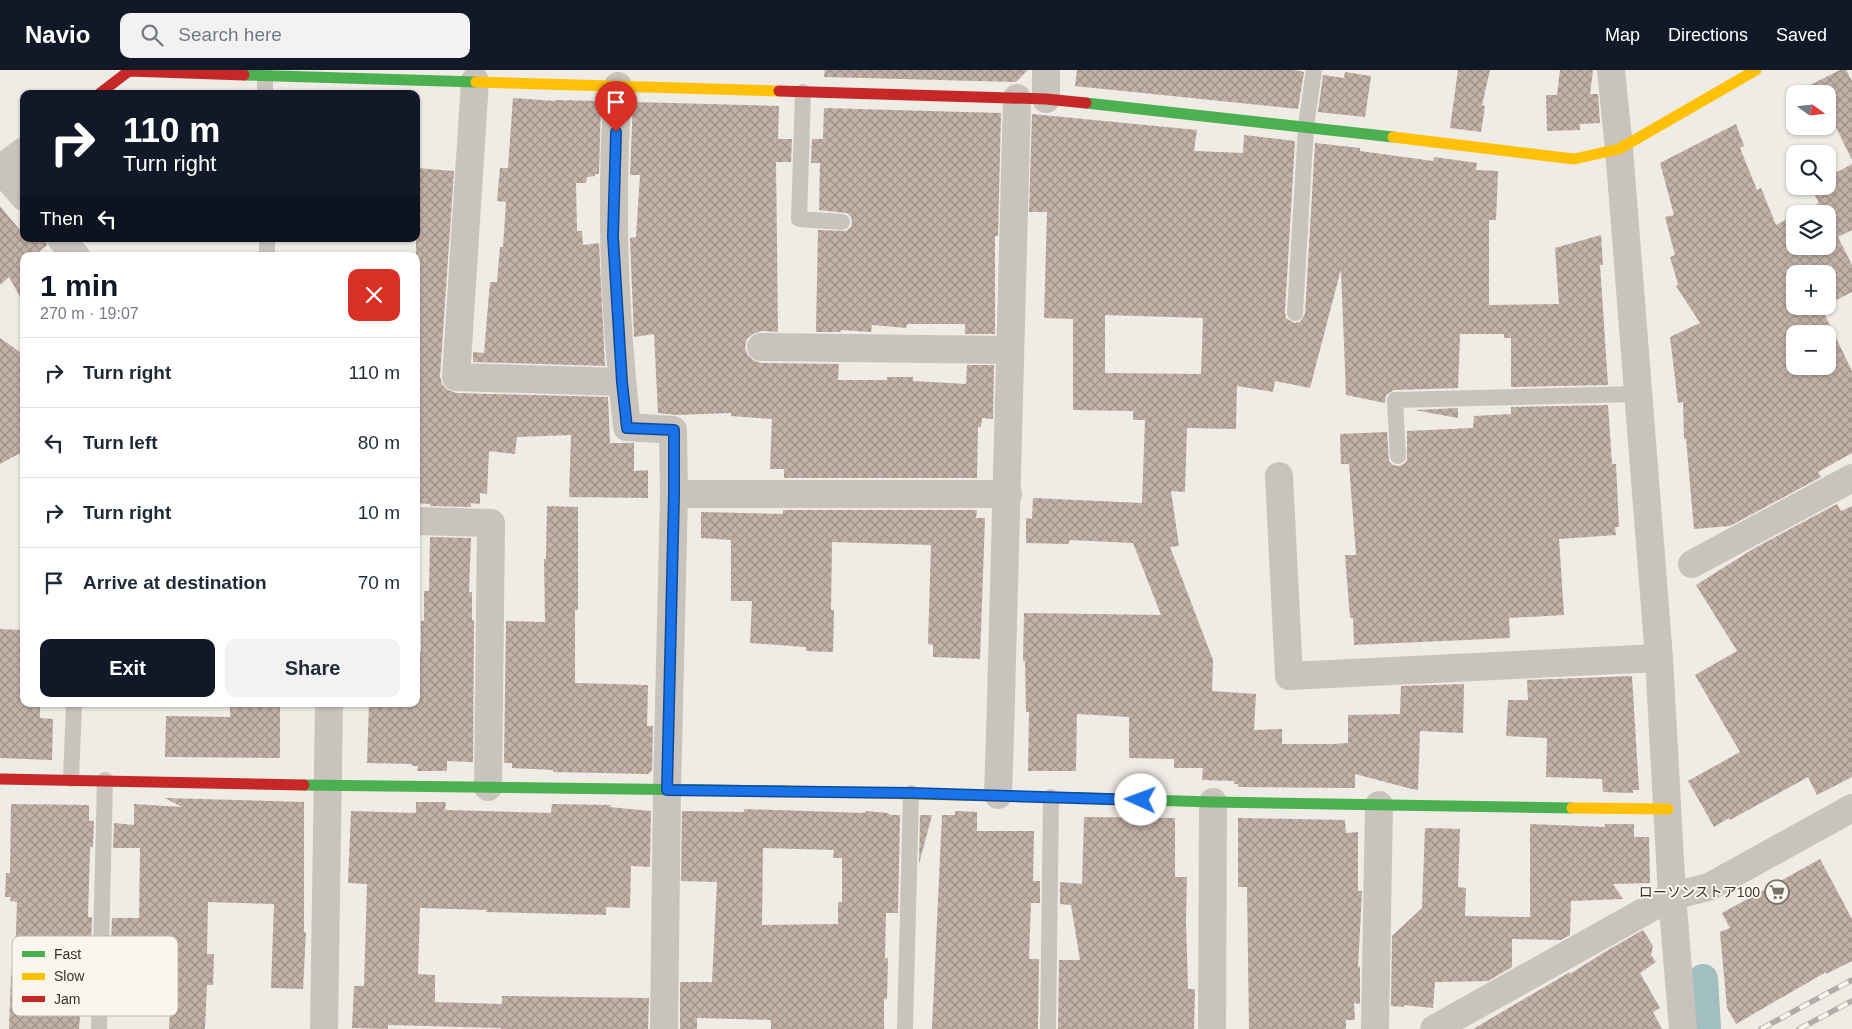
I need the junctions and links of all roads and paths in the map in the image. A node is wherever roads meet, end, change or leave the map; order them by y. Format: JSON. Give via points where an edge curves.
{"nodes":[{"id":1,"x":129,"y":70,"type":"edge"},
{"id":2,"x":1046,"y":70,"type":"edge"},
{"id":3,"x":1314,"y":70,"type":"edge"},
{"id":4,"x":1611,"y":70,"type":"edge"},
{"id":5,"x":1756,"y":70,"type":"edge"},
{"id":6,"x":361,"y":74,"type":"edge"},
{"id":7,"x":265,"y":75,"type":"junction"},
{"id":8,"x":626,"y":81,"type":"edge"},
{"id":9,"x":475,"y":82,"type":"junction"},
{"id":10,"x":104,"y":90,"type":"edge"},
{"id":11,"x":265,"y":90,"type":"edge"},
{"id":12,"x":803,"y":92,"type":"junction"},
{"id":13,"x":1017,"y":98,"type":"junction"},
{"id":14,"x":1046,"y":99,"type":"junction"},
{"id":15,"x":1306,"y":126,"type":"junction"},
{"id":16,"x":1619,"y":149,"type":"junction"},
{"id":17,"x":20,"y":154,"type":"edge"},
{"id":18,"x":20,"y":192,"type":"edge"},
{"id":19,"x":842,"y":222,"type":"dead end"},
{"id":20,"x":64,"y":242,"type":"edge"},
{"id":21,"x":72,"y":252,"type":"edge"},
{"id":22,"x":1295,"y":313,"type":"dead end"},
{"id":23,"x":761,"y":347,"type":"dead end"},
{"id":24,"x":1010,"y":350,"type":"junction"},
{"id":25,"x":622,"y":382,"type":"junction"},
{"id":26,"x":1637,"y":394,"type":"junction"},
{"id":27,"x":1398,"y":456,"type":"dead end"},
{"id":28,"x":1278,"y":476,"type":"dead end"},
{"id":29,"x":1852,"y":478,"type":"edge"},
{"id":30,"x":674,"y":494,"type":"junction"},
{"id":31,"x":1008,"y":494,"type":"junction"},
{"id":32,"x":420,"y":521,"type":"edge"},
{"id":33,"x":1692,"y":564,"type":"dead end"},
{"id":34,"x":1659,"y":658,"type":"junction"},
{"id":35,"x":74,"y":707,"type":"edge"},
{"id":36,"x":329,"y":707,"type":"edge"},
{"id":37,"x":0,"y":779,"type":"edge"},
{"id":38,"x":72,"y":779,"type":"junction"},
{"id":39,"x":105,"y":780,"type":"junction"},
{"id":40,"x":328,"y":785,"type":"junction"},
{"id":41,"x":488,"y":787,"type":"junction"},
{"id":42,"x":667,"y":790,"type":"junction"},
{"id":43,"x":911,"y":793,"type":"junction"},
{"id":44,"x":998,"y":796,"type":"junction"},
{"id":45,"x":1051,"y":797,"type":"junction"},
{"id":46,"x":1214,"y":802,"type":"junction"},
{"id":47,"x":1379,"y":805,"type":"junction"},
{"id":48,"x":1852,"y":808,"type":"edge"},
{"id":49,"x":1668,"y":809,"type":"junction"},
{"id":50,"x":1672,"y":896,"type":"junction"},
{"id":51,"x":101,"y":936,"type":"edge"},
{"id":52,"x":99,"y":1016,"type":"edge"},
{"id":53,"x":99,"y":1029,"type":"edge"},
{"id":54,"x":324,"y":1029,"type":"edge"},
{"id":55,"x":664,"y":1029,"type":"edge"},
{"id":56,"x":905,"y":1029,"type":"edge"},
{"id":57,"x":1048,"y":1029,"type":"edge"},
{"id":58,"x":1212,"y":1029,"type":"edge"},
{"id":59,"x":1375,"y":1029,"type":"edge"},
{"id":60,"x":1434,"y":1029,"type":"edge"},
{"id":61,"x":1682,"y":1029,"type":"edge"}],
"edges":[{"from":1,"to":7,"type":"street"},
{"from":1,"to":10,"type":"street"},
{"from":2,"to":14,"type":"street"},
{"from":3,"to":15,"type":"lane"},
{"from":4,"to":16,"type":"street"},
{"from":5,"to":16,"type":"street"},
{"from":6,"to":7,"type":"street"},
{"from":6,"to":9,"type":"street"},
{"from":7,"to":11,"type":"lane"},
{"from":8,"to":9,"type":"street"},
{"from":8,"to":12,"type":"street"},
{"from":8,"to":25,"type":"street","via":[[613,237]]},
{"from":9,"to":25,"type":"street","via":[[456,377]]},
{"from":12,"to":13,"type":"street"},
{"from":12,"to":19,"type":"lane","via":[[800,220]]},
{"from":13,"to":14,"type":"street"},
{"from":13,"to":24,"type":"street"},
{"from":14,"to":15,"type":"street"},
{"from":15,"to":16,"type":"street","via":[[1574,159]]},
{"from":15,"to":22,"type":"lane"},
{"from":16,"to":26,"type":"street"},
{"from":17,"to":18,"type":"street","via":[[0,170]]},
{"from":20,"to":21,"type":"street"},
{"from":23,"to":24,"type":"street"},
{"from":24,"to":31,"type":"street"},
{"from":25,"to":30,"type":"street","via":[[627,428],[674,430]]},
{"from":26,"to":27,"type":"lane","via":[[1395,400]]},
{"from":26,"to":34,"type":"street"},
{"from":28,"to":34,"type":"street","via":[[1289,676]]},
{"from":29,"to":33,"type":"street"},
{"from":30,"to":31,"type":"street"},
{"from":30,"to":42,"type":"street"},
{"from":31,"to":44,"type":"street"},
{"from":32,"to":41,"type":"street","via":[[491,523]]},
{"from":34,"to":49,"type":"street"},
{"from":35,"to":38,"type":"lane"},
{"from":36,"to":40,"type":"street"},
{"from":37,"to":38,"type":"street"},
{"from":38,"to":39,"type":"street"},
{"from":39,"to":40,"type":"street"},
{"from":39,"to":51,"type":"lane"},
{"from":40,"to":41,"type":"street"},
{"from":40,"to":54,"type":"street"},
{"from":41,"to":42,"type":"street"},
{"from":42,"to":43,"type":"street"},
{"from":42,"to":55,"type":"street"},
{"from":43,"to":44,"type":"street"},
{"from":43,"to":56,"type":"lane"},
{"from":44,"to":45,"type":"street"},
{"from":45,"to":46,"type":"street"},
{"from":45,"to":57,"type":"lane"},
{"from":46,"to":47,"type":"street"},
{"from":46,"to":58,"type":"street"},
{"from":47,"to":49,"type":"street"},
{"from":47,"to":59,"type":"street"},
{"from":48,"to":50,"type":"street","via":[[1709,887]]},
{"from":49,"to":50,"type":"street"},
{"from":50,"to":60,"type":"street"},
{"from":50,"to":61,"type":"street"},
{"from":52,"to":53,"type":"lane"}]}
